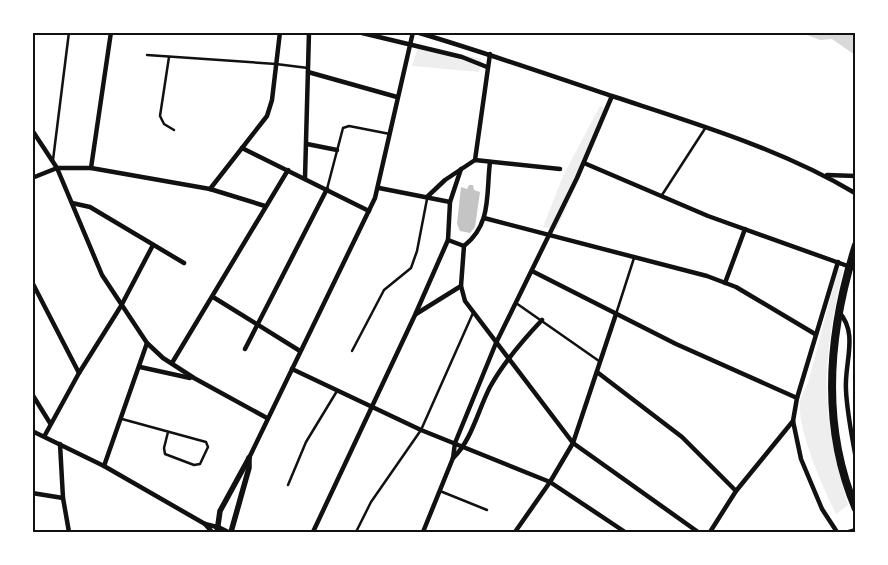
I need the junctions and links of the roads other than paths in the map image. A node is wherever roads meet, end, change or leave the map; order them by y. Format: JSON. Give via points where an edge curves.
{"nodes":[{"id":1,"x":69,"y":32,"type":"edge"},
{"id":2,"x":111,"y":32,"type":"edge"},
{"id":3,"x":280,"y":32,"type":"edge"},
{"id":4,"x":309,"y":32,"type":"edge"},
{"id":5,"x":358,"y":32,"type":"edge"},
{"id":6,"x":415,"y":32,"type":"edge"},
{"id":7,"x":411,"y":46,"type":"junction"},
{"id":8,"x":490,"y":54,"type":"junction"},
{"id":9,"x":147,"y":55,"type":"dead end"},
{"id":10,"x":169,"y":57,"type":"junction"},
{"id":11,"x":276,"y":64,"type":"junction"},
{"id":12,"x":487,"y":68,"type":"junction"},
{"id":13,"x":308,"y":70,"type":"junction"},
{"id":14,"x":612,"y":96,"type":"junction"},
{"id":15,"x":397,"y":97,"type":"junction"},
{"id":16,"x":706,"y":127,"type":"junction"},
{"id":17,"x":32,"y":130,"type":"edge"},
{"id":18,"x":174,"y":130,"type":"dead end"},
{"id":19,"x":391,"y":134,"type":"junction"},
{"id":20,"x":307,"y":144,"type":"junction"},
{"id":21,"x":242,"y":148,"type":"junction"},
{"id":22,"x":337,"y":150,"type":"junction"},
{"id":23,"x":474,"y":160,"type":"junction"},
{"id":24,"x":52,"y":162,"type":"junction"},
{"id":25,"x":490,"y":162,"type":"junction"},
{"id":26,"x":584,"y":164,"type":"junction"},
{"id":27,"x":461,"y":167,"type":"junction"},
{"id":28,"x":57,"y":168,"type":"junction"},
{"id":29,"x":91,"y":168,"type":"junction"},
{"id":30,"x":560,"y":169,"type":"dead end"},
{"id":31,"x":288,"y":170,"type":"junction"},
{"id":32,"x":823,"y":174,"type":"junction"},
{"id":33,"x":856,"y":176,"type":"edge"},
{"id":34,"x":32,"y":178,"type":"edge"},
{"id":35,"x":305,"y":178,"type":"junction"},
{"id":36,"x":856,"y":182,"type":"edge"},
{"id":37,"x":379,"y":188,"type":"junction"},
{"id":38,"x":210,"y":189,"type":"junction"},
{"id":39,"x":327,"y":189,"type":"junction"},
{"id":40,"x":662,"y":195,"type":"junction"},
{"id":41,"x":855,"y":195,"type":"edge"},
{"id":42,"x":427,"y":197,"type":"junction"},
{"id":43,"x":450,"y":202,"type":"junction"},
{"id":44,"x":72,"y":204,"type":"junction"},
{"id":45,"x":265,"y":206,"type":"junction"},
{"id":46,"x":369,"y":211,"type":"junction"},
{"id":47,"x":484,"y":218,"type":"junction"},
{"id":48,"x":745,"y":229,"type":"junction"},
{"id":49,"x":550,"y":234,"type":"junction"},
{"id":50,"x":448,"y":240,"type":"junction"},
{"id":51,"x":153,"y":245,"type":"junction"},
{"id":52,"x":856,"y":245,"type":"edge"},
{"id":53,"x":464,"y":246,"type":"junction"},
{"id":54,"x":634,"y":256,"type":"junction"},
{"id":55,"x":838,"y":262,"type":"junction"},
{"id":56,"x":184,"y":263,"type":"dead end"},
{"id":57,"x":852,"y":268,"type":"edge"},
{"id":58,"x":532,"y":271,"type":"junction"},
{"id":59,"x":32,"y":282,"type":"edge"},
{"id":60,"x":725,"y":283,"type":"junction"},
{"id":61,"x":461,"y":286,"type":"junction"},
{"id":62,"x":213,"y":297,"type":"junction"},
{"id":63,"x":516,"y":303,"type":"junction"},
{"id":64,"x":121,"y":306,"type":"junction"},
{"id":65,"x":838,"y":311,"type":"junction"},
{"id":66,"x":473,"y":313,"type":"junction"},
{"id":67,"x":416,"y":314,"type":"junction"},
{"id":68,"x":616,"y":314,"type":"junction"},
{"id":69,"x":542,"y":320,"type":"junction"},
{"id":70,"x":258,"y":324,"type":"junction"},
{"id":71,"x":815,"y":334,"type":"junction"},
{"id":72,"x":148,"y":343,"type":"junction"},
{"id":73,"x":496,"y":343,"type":"junction"},
{"id":74,"x":245,"y":348,"type":"dead end"},
{"id":75,"x":300,"y":351,"type":"junction"},
{"id":76,"x":352,"y":351,"type":"dead end"},
{"id":77,"x":508,"y":358,"type":"junction"},
{"id":78,"x":849,"y":358,"type":"junction"},
{"id":79,"x":600,"y":362,"type":"junction"},
{"id":80,"x":856,"y":362,"type":"edge"},
{"id":81,"x":172,"y":364,"type":"junction"},
{"id":82,"x":140,"y":366,"type":"junction"},
{"id":83,"x":292,"y":369,"type":"junction"},
{"id":84,"x":597,"y":372,"type":"junction"},
{"id":85,"x":79,"y":373,"type":"junction"},
{"id":86,"x":194,"y":378,"type":"junction"},
{"id":87,"x":337,"y":391,"type":"junction"},
{"id":88,"x":32,"y":394,"type":"edge"},
{"id":89,"x":797,"y":398,"type":"junction"},
{"id":90,"x":371,"y":407,"type":"junction"},
{"id":91,"x":267,"y":418,"type":"junction"},
{"id":92,"x":122,"y":419,"type":"junction"},
{"id":93,"x":793,"y":421,"type":"junction"},
{"id":94,"x":50,"y":423,"type":"junction"},
{"id":95,"x":421,"y":430,"type":"junction"},
{"id":96,"x":32,"y":431,"type":"edge"},
{"id":97,"x":168,"y":432,"type":"junction"},
{"id":98,"x":45,"y":435,"type":"junction"},
{"id":99,"x":455,"y":443,"type":"junction"},
{"id":100,"x":573,"y":443,"type":"junction"},
{"id":101,"x":60,"y":444,"type":"junction"},
{"id":102,"x":464,"y":448,"type":"junction"},
{"id":103,"x":250,"y":458,"type":"junction"},
{"id":104,"x":453,"y":458,"type":"junction"},
{"id":105,"x":856,"y":459,"type":"edge"},
{"id":106,"x":104,"y":466,"type":"junction"},
{"id":107,"x":550,"y":482,"type":"junction"},
{"id":108,"x":288,"y":485,"type":"dead end"},
{"id":109,"x":440,"y":491,"type":"junction"},
{"id":110,"x":736,"y":491,"type":"junction"},
{"id":111,"x":32,"y":493,"type":"edge"},
{"id":112,"x":63,"y":498,"type":"junction"},
{"id":113,"x":856,"y":509,"type":"edge"},
{"id":114,"x":487,"y":510,"type":"dead end"},
{"id":115,"x":205,"y":524,"type":"junction"},
{"id":116,"x":217,"y":530,"type":"edge"},
{"id":117,"x":856,"y":530,"type":"edge"},
{"id":118,"x":69,"y":532,"type":"edge"},
{"id":119,"x":212,"y":532,"type":"edge"},
{"id":120,"x":227,"y":532,"type":"edge"},
{"id":121,"x":231,"y":532,"type":"edge"},
{"id":122,"x":313,"y":532,"type":"edge"},
{"id":123,"x":356,"y":532,"type":"edge"},
{"id":124,"x":423,"y":532,"type":"edge"},
{"id":125,"x":515,"y":532,"type":"edge"},
{"id":126,"x":625,"y":532,"type":"edge"},
{"id":127,"x":698,"y":532,"type":"edge"},
{"id":128,"x":710,"y":532,"type":"edge"},
{"id":129,"x":836,"y":532,"type":"edge"},
{"id":130,"x":849,"y":532,"type":"edge"}],
"edges":[{"from":1,"to":24,"type":"lane"},
{"from":2,"to":29,"type":"street"},
{"from":3,"to":11,"type":"street"},
{"from":4,"to":13,"type":"street"},
{"from":5,"to":7,"type":"street"},
{"from":6,"to":7,"type":"street"},
{"from":6,"to":8,"type":"street"},
{"from":7,"to":12,"type":"street","via":[[462,57]]},
{"from":7,"to":15,"type":"street"},
{"from":8,"to":12,"type":"street"},
{"from":8,"to":14,"type":"street"},
{"from":9,"to":10,"type":"lane"},
{"from":10,"to":11,"type":"lane"},
{"from":10,"to":18,"type":"lane","via":[[160,116],[164,124]]},
{"from":11,"to":13,"type":"lane"},
{"from":11,"to":21,"type":"street","via":[[270,108],[262,124]]},
{"from":12,"to":23,"type":"street"},
{"from":13,"to":15,"type":"street"},
{"from":13,"to":20,"type":"street"},
{"from":14,"to":16,"type":"street"},
{"from":14,"to":26,"type":"street"},
{"from":15,"to":19,"type":"street"},
{"from":16,"to":32,"type":"street"},
{"from":16,"to":40,"type":"lane"},
{"from":17,"to":24,"type":"street"},
{"from":19,"to":22,"type":"lane","via":[[349,126],[343,128]]},
{"from":19,"to":37,"type":"street"},
{"from":20,"to":22,"type":"street"},
{"from":20,"to":35,"type":"street"},
{"from":21,"to":31,"type":"street"},
{"from":21,"to":38,"type":"street"},
{"from":22,"to":39,"type":"lane"},
{"from":23,"to":25,"type":"street"},
{"from":23,"to":27,"type":"street"},
{"from":24,"to":28,"type":"street"},
{"from":25,"to":30,"type":"street"},
{"from":25,"to":47,"type":"street"},
{"from":26,"to":40,"type":"street"},
{"from":26,"to":49,"type":"street"},
{"from":27,"to":42,"type":"street"},
{"from":27,"to":43,"type":"street"},
{"from":28,"to":29,"type":"street"},
{"from":28,"to":34,"type":"street"},
{"from":28,"to":44,"type":"street"},
{"from":29,"to":38,"type":"street"},
{"from":31,"to":35,"type":"street"},
{"from":31,"to":45,"type":"street"},
{"from":32,"to":33,"type":"street"},
{"from":32,"to":41,"type":"street"},
{"from":35,"to":39,"type":"street"},
{"from":36,"to":41,"type":"street"},
{"from":37,"to":42,"type":"street"},
{"from":37,"to":46,"type":"street"},
{"from":38,"to":45,"type":"street"},
{"from":39,"to":46,"type":"street"},
{"from":39,"to":70,"type":"street"},
{"from":40,"to":48,"type":"street"},
{"from":42,"to":43,"type":"street"},
{"from":42,"to":76,"type":"lane","via":[[411,268],[384,290]]},
{"from":43,"to":50,"type":"street"},
{"from":44,"to":51,"type":"street","via":[[90,207]]},
{"from":44,"to":64,"type":"street","via":[[94,259]]},
{"from":45,"to":62,"type":"street"},
{"from":46,"to":75,"type":"street"},
{"from":47,"to":49,"type":"street"},
{"from":47,"to":53,"type":"street","via":[[476,236]]},
{"from":48,"to":55,"type":"street"},
{"from":48,"to":60,"type":"street"},
{"from":49,"to":54,"type":"street"},
{"from":49,"to":58,"type":"street"},
{"from":50,"to":53,"type":"street"},
{"from":50,"to":67,"type":"street"},
{"from":51,"to":56,"type":"street"},
{"from":51,"to":64,"type":"street"},
{"from":52,"to":57,"type":"highway"},
{"from":53,"to":61,"type":"street"},
{"from":54,"to":60,"type":"street"},
{"from":54,"to":68,"type":"lane"},
{"from":55,"to":57,"type":"street"},
{"from":55,"to":71,"type":"street"},
{"from":57,"to":65,"type":"highway"},
{"from":58,"to":63,"type":"street"},
{"from":58,"to":68,"type":"street"},
{"from":59,"to":85,"type":"street"},
{"from":60,"to":71,"type":"street","via":[[748,293]]},
{"from":61,"to":66,"type":"street"},
{"from":61,"to":67,"type":"street"},
{"from":62,"to":70,"type":"street"},
{"from":62,"to":81,"type":"street"},
{"from":63,"to":69,"type":"lane"},
{"from":63,"to":73,"type":"street"},
{"from":64,"to":72,"type":"street"},
{"from":64,"to":85,"type":"street"},
{"from":65,"to":78,"type":"street","via":[[849,329]]},
{"from":65,"to":113,"type":"highway","via":[[831,377],[833,412],[841,460]]},
{"from":66,"to":73,"type":"street"},
{"from":66,"to":95,"type":"lane"},
{"from":67,"to":90,"type":"street"},
{"from":68,"to":79,"type":"street"},
{"from":68,"to":89,"type":"street"},
{"from":69,"to":77,"type":"street"},
{"from":69,"to":79,"type":"lane"},
{"from":70,"to":74,"type":"street"},
{"from":70,"to":75,"type":"street"},
{"from":71,"to":89,"type":"street"},
{"from":72,"to":81,"type":"street"},
{"from":72,"to":82,"type":"street"},
{"from":73,"to":77,"type":"street"},
{"from":73,"to":99,"type":"street"},
{"from":75,"to":83,"type":"street"},
{"from":77,"to":100,"type":"street"},
{"from":77,"to":102,"type":"street","via":[[491,386]]},
{"from":78,"to":80,"type":"street"},
{"from":78,"to":105,"type":"street","via":[[846,389]]},
{"from":79,"to":84,"type":"street"},
{"from":81,"to":86,"type":"street"},
{"from":82,"to":86,"type":"street"},
{"from":82,"to":92,"type":"street"},
{"from":83,"to":87,"type":"street"},
{"from":83,"to":91,"type":"street"},
{"from":84,"to":100,"type":"street"},
{"from":84,"to":110,"type":"street","via":[[682,436]]},
{"from":85,"to":94,"type":"street"},
{"from":86,"to":91,"type":"street"},
{"from":87,"to":90,"type":"street"},
{"from":87,"to":108,"type":"lane","via":[[306,442]]},
{"from":88,"to":94,"type":"street"},
{"from":89,"to":93,"type":"street"},
{"from":90,"to":95,"type":"street"},
{"from":90,"to":122,"type":"street"},
{"from":91,"to":103,"type":"street"},
{"from":92,"to":97,"type":"lane"},
{"from":92,"to":106,"type":"street"},
{"from":93,"to":110,"type":"street"},
{"from":93,"to":129,"type":"street","via":[[801,459],[822,509]]},
{"from":94,"to":98,"type":"street"},
{"from":95,"to":99,"type":"street"},
{"from":95,"to":123,"type":"lane","via":[[376,495]]},
{"from":96,"to":98,"type":"street"},
{"from":97,"to":97,"type":"lane","via":[[207,444],[200,464],[194,465],[165,454]]},
{"from":98,"to":101,"type":"street"},
{"from":99,"to":102,"type":"street"},
{"from":99,"to":104,"type":"street"},
{"from":100,"to":107,"type":"street"},
{"from":100,"to":127,"type":"street"},
{"from":101,"to":106,"type":"street"},
{"from":101,"to":112,"type":"street"},
{"from":102,"to":104,"type":"street"},
{"from":102,"to":107,"type":"street"},
{"from":103,"to":116,"type":"street","via":[[220,511]]},
{"from":103,"to":121,"type":"street"},
{"from":104,"to":109,"type":"street"},
{"from":106,"to":115,"type":"street"},
{"from":107,"to":125,"type":"street"},
{"from":107,"to":126,"type":"street"},
{"from":109,"to":114,"type":"lane"},
{"from":109,"to":124,"type":"street"},
{"from":110,"to":128,"type":"street"},
{"from":111,"to":112,"type":"street"},
{"from":112,"to":118,"type":"street"},
{"from":115,"to":116,"type":"street"},
{"from":115,"to":119,"type":"street"},
{"from":116,"to":120,"type":"street"},
{"from":117,"to":130,"type":"street"}]}
